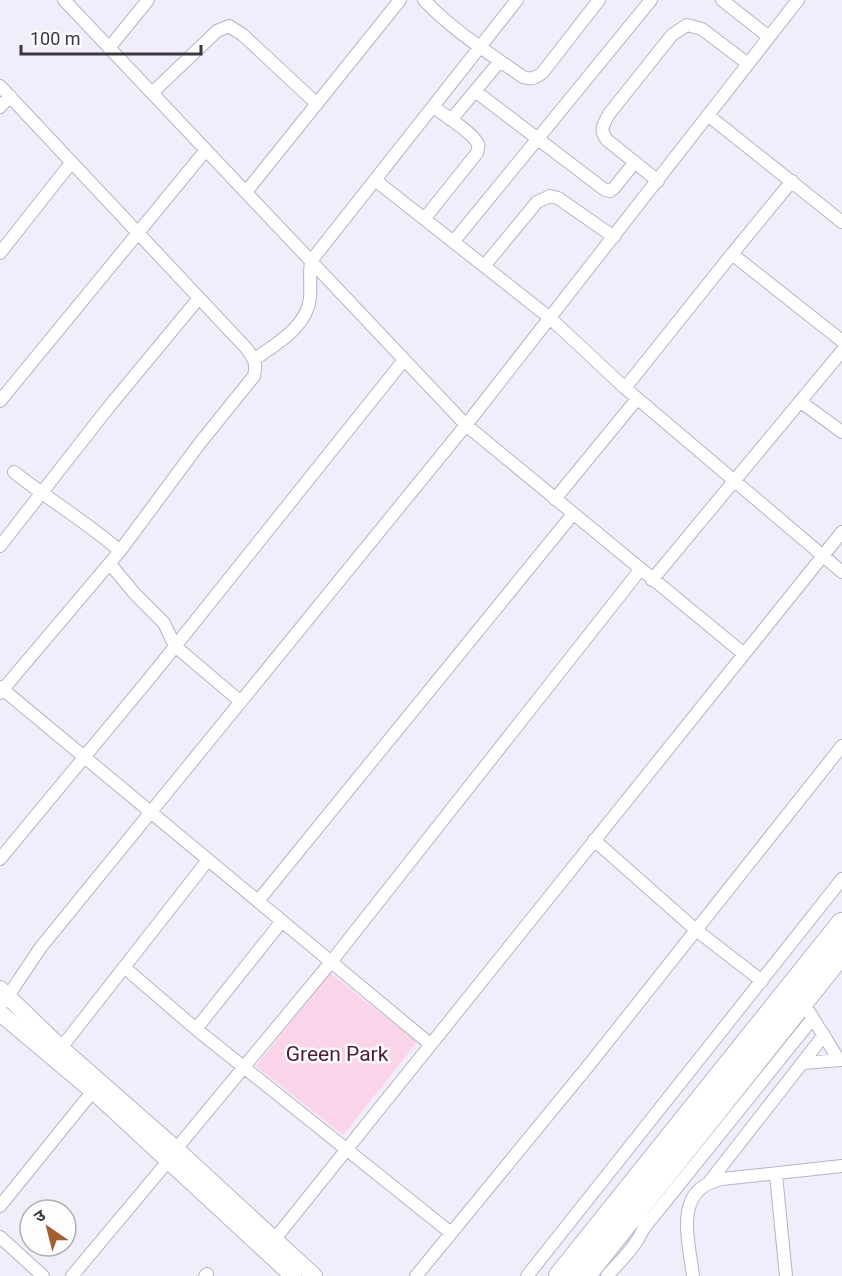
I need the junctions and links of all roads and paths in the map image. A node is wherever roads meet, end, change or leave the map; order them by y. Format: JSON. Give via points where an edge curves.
{"nodes":[{"id":1,"x":64,"y":0,"type":"edge"},
{"id":2,"x":148,"y":0,"type":"edge"},
{"id":3,"x":400,"y":0,"type":"edge"},
{"id":4,"x":424,"y":0,"type":"edge"},
{"id":5,"x":517,"y":0,"type":"edge"},
{"id":6,"x":599,"y":0,"type":"edge"},
{"id":7,"x":651,"y":0,"type":"edge"},
{"id":8,"x":722,"y":0,"type":"edge"},
{"id":9,"x":798,"y":0,"type":"edge"},
{"id":10,"x":769,"y":37,"type":"junction"},
{"id":11,"x":480,"y":47,"type":"junction"},
{"id":12,"x":109,"y":48,"type":"junction"},
{"id":13,"x":500,"y":61,"type":"junction"},
{"id":14,"x":748,"y":64,"type":"junction"},
{"id":15,"x":0,"y":86,"type":"edge"},
{"id":16,"x":475,"y":91,"type":"junction"},
{"id":17,"x":152,"y":93,"type":"junction"},
{"id":18,"x":10,"y":96,"type":"junction"},
{"id":19,"x":317,"y":104,"type":"junction"},
{"id":20,"x":433,"y":106,"type":"junction"},
{"id":21,"x":0,"y":107,"type":"edge"},
{"id":22,"x":709,"y":116,"type":"junction"},
{"id":23,"x":451,"y":120,"type":"junction"},
{"id":24,"x":537,"y":139,"type":"junction"},
{"id":25,"x":206,"y":150,"type":"junction"},
{"id":26,"x":635,"y":162,"type":"junction"},
{"id":27,"x":71,"y":163,"type":"junction"},
{"id":28,"x":375,"y":180,"type":"junction"},
{"id":29,"x":658,"y":181,"type":"junction"},
{"id":30,"x":792,"y":181,"type":"junction"},
{"id":31,"x":246,"y":192,"type":"junction"},
{"id":32,"x":424,"y":218,"type":"junction"},
{"id":33,"x":842,"y":222,"type":"edge"},
{"id":34,"x":138,"y":232,"type":"junction"},
{"id":35,"x":614,"y":237,"type":"junction"},
{"id":36,"x":454,"y":241,"type":"junction"},
{"id":37,"x":0,"y":253,"type":"edge"},
{"id":38,"x":732,"y":254,"type":"junction"},
{"id":39,"x":311,"y":261,"type":"junction"},
{"id":40,"x":485,"y":265,"type":"junction"},
{"id":41,"x":199,"y":298,"type":"junction"},
{"id":42,"x":550,"y":318,"type":"junction"},
{"id":43,"x":842,"y":341,"type":"edge"},
{"id":44,"x":842,"y":351,"type":"edge"},
{"id":45,"x":255,"y":359,"type":"junction"},
{"id":46,"x":404,"y":360,"type":"junction"},
{"id":47,"x":625,"y":388,"type":"junction"},
{"id":48,"x":637,"y":399,"type":"junction"},
{"id":49,"x":0,"y":401,"type":"edge"},
{"id":50,"x":801,"y":402,"type":"junction"},
{"id":51,"x":466,"y":425,"type":"junction"},
{"id":52,"x":842,"y":432,"type":"edge"},
{"id":53,"x":14,"y":472,"type":"dead end"},
{"id":54,"x":734,"y":483,"type":"junction"},
{"id":55,"x":41,"y":494,"type":"junction"},
{"id":56,"x":555,"y":499,"type":"junction"},
{"id":57,"x":573,"y":514,"type":"junction"},
{"id":58,"x":842,"y":532,"type":"edge"},
{"id":59,"x":0,"y":546,"type":"edge"},
{"id":60,"x":120,"y":551,"type":"junction"},
{"id":61,"x":823,"y":556,"type":"junction"},
{"id":62,"x":110,"y":564,"type":"junction"},
{"id":63,"x":640,"y":570,"type":"junction"},
{"id":64,"x":842,"y":572,"type":"edge"},
{"id":65,"x":652,"y":580,"type":"junction"},
{"id":66,"x":175,"y":646,"type":"junction"},
{"id":67,"x":744,"y":654,"type":"junction"},
{"id":68,"x":1,"y":690,"type":"edge"},
{"id":69,"x":241,"y":702,"type":"junction"},
{"id":70,"x":842,"y":746,"type":"edge"},
{"id":71,"x":84,"y":758,"type":"junction"},
{"id":72,"x":151,"y":813,"type":"junction"},
{"id":73,"x":594,"y":840,"type":"junction"},
{"id":74,"x":0,"y":859,"type":"edge"},
{"id":75,"x":208,"y":860,"type":"junction"},
{"id":76,"x":842,"y":879,"type":"edge"},
{"id":77,"x":258,"y":901,"type":"junction"},
{"id":78,"x":282,"y":921,"type":"junction"},
{"id":79,"x":842,"y":924,"type":"edge"},
{"id":80,"x":696,"y":930,"type":"junction"},
{"id":81,"x":842,"y":952,"type":"edge"},
{"id":82,"x":331,"y":962,"type":"junction"},
{"id":83,"x":124,"y":968,"type":"junction"},
{"id":84,"x":762,"y":981,"type":"junction"},
{"id":85,"x":3,"y":998,"type":"edge"},
{"id":86,"x":807,"y":1010,"type":"junction"},
{"id":87,"x":0,"y":1013,"type":"edge"},
{"id":88,"x":196,"y":1029,"type":"junction"},
{"id":89,"x":824,"y":1035,"type":"junction"},
{"id":90,"x":430,"y":1044,"type":"junction"},
{"id":91,"x":61,"y":1048,"type":"junction"},
{"id":92,"x":841,"y":1060,"type":"edge"},
{"id":93,"x":803,"y":1063,"type":"junction"},
{"id":94,"x":245,"y":1067,"type":"junction"},
{"id":95,"x":93,"y":1091,"type":"junction"},
{"id":96,"x":346,"y":1148,"type":"junction"},
{"id":97,"x":172,"y":1154,"type":"junction"},
{"id":98,"x":842,"y":1166,"type":"edge"},
{"id":99,"x":776,"y":1174,"type":"junction"},
{"id":100,"x":710,"y":1181,"type":"junction"},
{"id":101,"x":651,"y":1192,"type":"junction"},
{"id":102,"x":0,"y":1206,"type":"edge"},
{"id":103,"x":644,"y":1228,"type":"junction"},
{"id":104,"x":451,"y":1233,"type":"junction"},
{"id":105,"x":0,"y":1237,"type":"edge"},
{"id":106,"x":274,"y":1240,"type":"junction"},
{"id":107,"x":311,"y":1275,"type":"edge"},
{"id":108,"x":44,"y":1276,"type":"edge"},
{"id":109,"x":72,"y":1276,"type":"edge"},
{"id":110,"x":293,"y":1276,"type":"edge"},
{"id":111,"x":416,"y":1276,"type":"edge"},
{"id":112,"x":527,"y":1276,"type":"edge"},
{"id":113,"x":560,"y":1276,"type":"edge"},
{"id":114,"x":585,"y":1276,"type":"edge"},
{"id":115,"x":607,"y":1276,"type":"edge"},
{"id":116,"x":693,"y":1276,"type":"edge"},
{"id":117,"x":786,"y":1276,"type":"edge"}],
"edges":[{"from":1,"to":12,"type":"street"},
{"from":2,"to":12,"type":"street"},
{"from":3,"to":19,"type":"street"},
{"from":4,"to":11,"type":"street"},
{"from":5,"to":11,"type":"street"},
{"from":6,"to":13,"type":"street","via":[[537,77],[523,77]]},
{"from":7,"to":24,"type":"street"},
{"from":8,"to":10,"type":"street"},
{"from":9,"to":10,"type":"street"},
{"from":10,"to":14,"type":"street"},
{"from":11,"to":13,"type":"street"},
{"from":11,"to":20,"type":"street"},
{"from":12,"to":17,"type":"street"},
{"from":13,"to":16,"type":"street"},
{"from":14,"to":22,"type":"street"},
{"from":14,"to":26,"type":"street","via":[[702,29],[687,25],[679,29],[602,126],[607,140]]},
{"from":15,"to":18,"type":"street"},
{"from":16,"to":23,"type":"street"},
{"from":16,"to":24,"type":"street"},
{"from":17,"to":19,"type":"street","via":[[217,31],[229,26]]},
{"from":17,"to":25,"type":"street"},
{"from":18,"to":21,"type":"street"},
{"from":18,"to":27,"type":"street"},
{"from":19,"to":31,"type":"street"},
{"from":20,"to":23,"type":"street"},
{"from":20,"to":28,"type":"street"},
{"from":22,"to":29,"type":"street"},
{"from":22,"to":30,"type":"street"},
{"from":23,"to":32,"type":"street","via":[[477,142],[477,153]]},
{"from":24,"to":26,"type":"street","via":[[605,190],[614,188]]},
{"from":24,"to":36,"type":"street"},
{"from":25,"to":31,"type":"street"},
{"from":25,"to":34,"type":"street"},
{"from":26,"to":29,"type":"street"},
{"from":27,"to":34,"type":"street"},
{"from":27,"to":37,"type":"street"},
{"from":28,"to":32,"type":"street"},
{"from":28,"to":39,"type":"street"},
{"from":29,"to":35,"type":"street"},
{"from":30,"to":33,"type":"street"},
{"from":30,"to":38,"type":"street"},
{"from":31,"to":39,"type":"street"},
{"from":32,"to":36,"type":"street"},
{"from":34,"to":41,"type":"street"},
{"from":34,"to":49,"type":"street"},
{"from":35,"to":40,"type":"street","via":[[550,196],[537,202]]},
{"from":35,"to":42,"type":"street"},
{"from":36,"to":40,"type":"street"},
{"from":38,"to":43,"type":"street"},
{"from":38,"to":47,"type":"street"},
{"from":39,"to":45,"type":"street","via":[[306,315]]},
{"from":39,"to":46,"type":"street"},
{"from":40,"to":42,"type":"street"},
{"from":41,"to":45,"type":"street"},
{"from":41,"to":55,"type":"street"},
{"from":42,"to":47,"type":"street"},
{"from":42,"to":51,"type":"street"},
{"from":44,"to":50,"type":"street"},
{"from":45,"to":60,"type":"street","via":[[254,376]]},
{"from":46,"to":51,"type":"street"},
{"from":46,"to":66,"type":"street"},
{"from":47,"to":48,"type":"street"},
{"from":48,"to":54,"type":"street"},
{"from":48,"to":56,"type":"street"},
{"from":50,"to":52,"type":"street"},
{"from":50,"to":54,"type":"street"},
{"from":51,"to":56,"type":"street"},
{"from":51,"to":69,"type":"street"},
{"from":53,"to":55,"type":"street"},
{"from":54,"to":61,"type":"street"},
{"from":54,"to":65,"type":"street"},
{"from":55,"to":59,"type":"street"},
{"from":55,"to":60,"type":"street"},
{"from":56,"to":57,"type":"street"},
{"from":57,"to":63,"type":"street"},
{"from":57,"to":77,"type":"street"},
{"from":58,"to":61,"type":"street"},
{"from":60,"to":62,"type":"street"},
{"from":61,"to":64,"type":"street"},
{"from":61,"to":67,"type":"street"},
{"from":62,"to":66,"type":"street","via":[[164,624]]},
{"from":62,"to":68,"type":"street"},
{"from":63,"to":65,"type":"street"},
{"from":63,"to":82,"type":"street"},
{"from":65,"to":67,"type":"street"},
{"from":66,"to":69,"type":"street"},
{"from":66,"to":71,"type":"street"},
{"from":67,"to":73,"type":"street"},
{"from":68,"to":71,"type":"street"},
{"from":69,"to":72,"type":"street"},
{"from":70,"to":80,"type":"street"},
{"from":71,"to":72,"type":"street"},
{"from":71,"to":74,"type":"street"},
{"from":72,"to":75,"type":"street"},
{"from":72,"to":85,"type":"street"},
{"from":73,"to":80,"type":"street"},
{"from":73,"to":90,"type":"street"},
{"from":75,"to":77,"type":"street"},
{"from":75,"to":83,"type":"street"},
{"from":76,"to":84,"type":"street"},
{"from":77,"to":78,"type":"street"},
{"from":78,"to":82,"type":"street"},
{"from":78,"to":88,"type":"street"},
{"from":79,"to":113,"type":"highway"},
{"from":80,"to":84,"type":"street"},
{"from":80,"to":104,"type":"street"},
{"from":81,"to":86,"type":"highway"},
{"from":82,"to":90,"type":"street"},
{"from":82,"to":94,"type":"street"},
{"from":83,"to":88,"type":"street"},
{"from":83,"to":91,"type":"street"},
{"from":84,"to":112,"type":"street"},
{"from":85,"to":91,"type":"street"},
{"from":86,"to":89,"type":"street"},
{"from":86,"to":101,"type":"highway"},
{"from":86,"to":103,"type":"street"},
{"from":87,"to":95,"type":"street"},
{"from":88,"to":94,"type":"street"},
{"from":89,"to":92,"type":"street"},
{"from":89,"to":93,"type":"street"},
{"from":90,"to":96,"type":"street"},
{"from":91,"to":97,"type":"street"},
{"from":92,"to":93,"type":"street"},
{"from":93,"to":100,"type":"street"},
{"from":94,"to":96,"type":"street"},
{"from":94,"to":97,"type":"street"},
{"from":95,"to":97,"type":"street"},
{"from":95,"to":102,"type":"street"},
{"from":96,"to":104,"type":"street"},
{"from":96,"to":106,"type":"street"},
{"from":97,"to":106,"type":"street"},
{"from":97,"to":109,"type":"street"},
{"from":97,"to":110,"type":"street"},
{"from":98,"to":99,"type":"street"},
{"from":99,"to":100,"type":"street"},
{"from":99,"to":117,"type":"street"},
{"from":100,"to":116,"type":"street","via":[[694,1195],[686,1220]]},
{"from":101,"to":103,"type":"street"},
{"from":101,"to":114,"type":"highway"},
{"from":103,"to":115,"type":"street"},
{"from":104,"to":111,"type":"street"},
{"from":105,"to":108,"type":"street"},
{"from":106,"to":107,"type":"street"}]}
